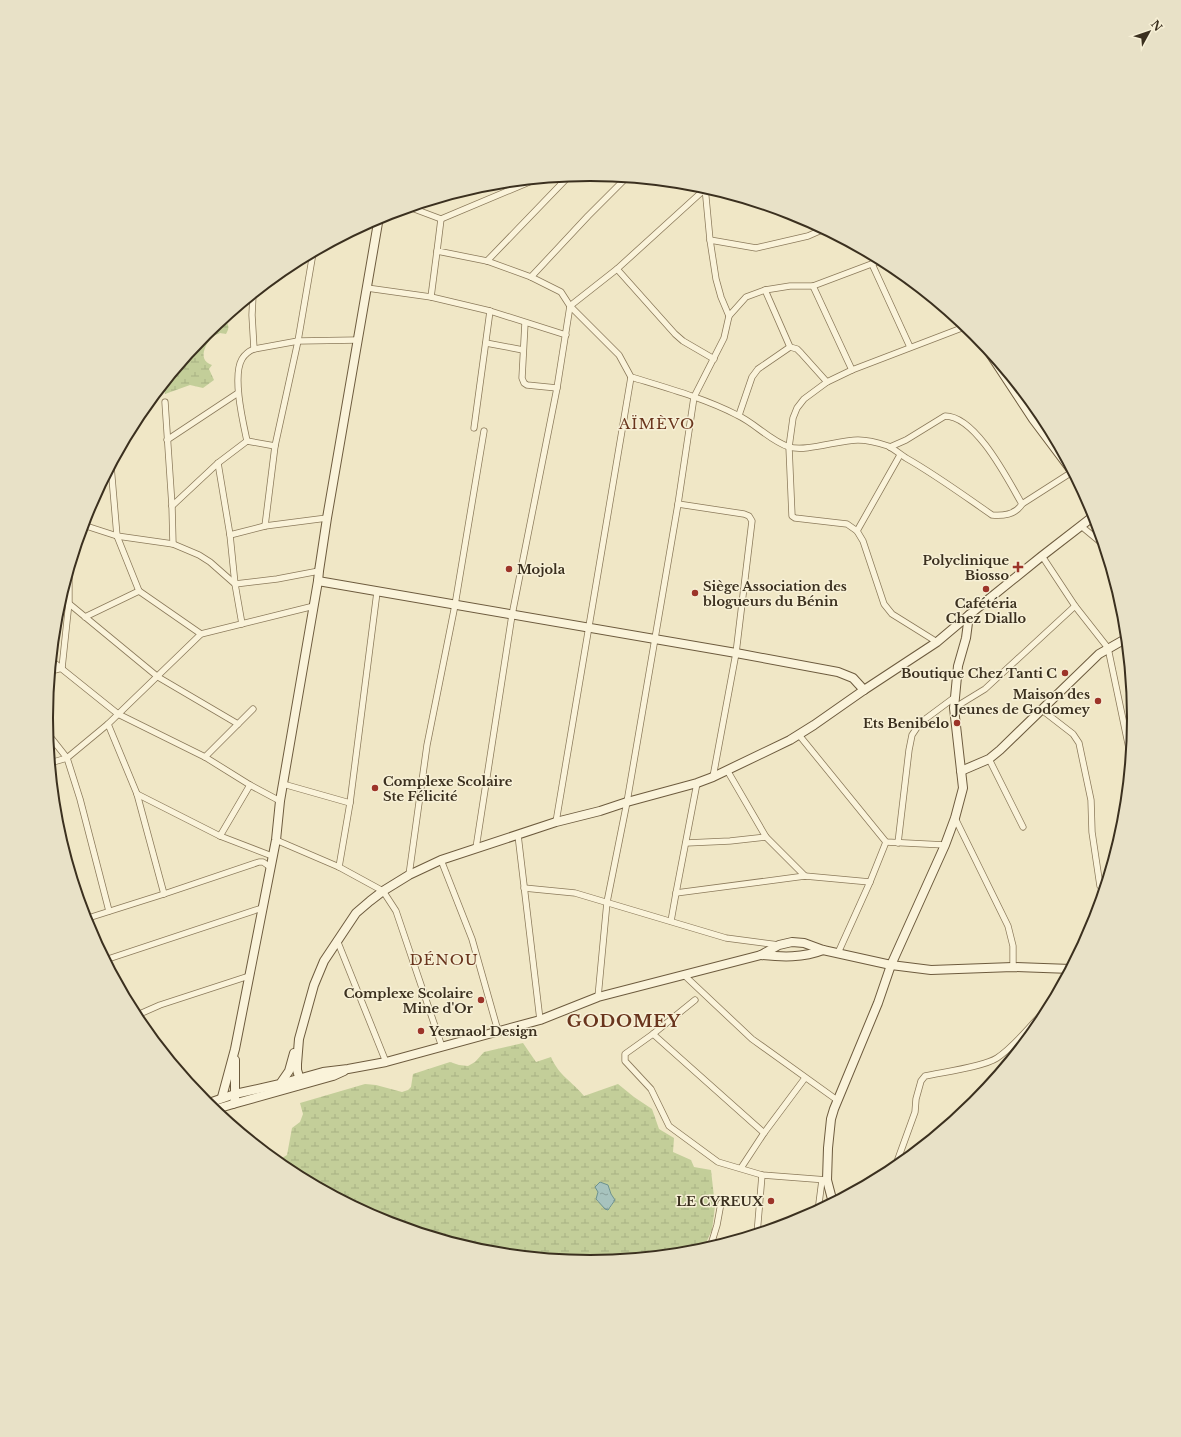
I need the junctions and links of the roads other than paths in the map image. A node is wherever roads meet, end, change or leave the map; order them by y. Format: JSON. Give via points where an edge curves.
{"nodes":[{"id":1,"x":563,"y":182,"type":"edge"},
{"id":2,"x":622,"y":182,"type":"edge"},
{"id":3,"x":520,"y":186,"type":"edge"},
{"id":4,"x":700,"y":192,"type":"edge"},
{"id":5,"x":706,"y":193,"type":"edge"},
{"id":6,"x":418,"y":210,"type":"edge"},
{"id":7,"x":442,"y":219,"type":"junction"},
{"id":8,"x":378,"y":225,"type":"edge"},
{"id":9,"x":818,"y":232,"type":"edge"},
{"id":10,"x":710,"y":240,"type":"junction"},
{"id":11,"x":437,"y":251,"type":"junction"},
{"id":12,"x":312,"y":259,"type":"edge"},
{"id":13,"x":487,"y":261,"type":"junction"},
{"id":14,"x":872,"y":264,"type":"joint"},
{"id":15,"x":617,"y":268,"type":"junction"},
{"id":16,"x":531,"y":277,"type":"junction"},
{"id":17,"x":813,"y":286,"type":"junction"},
{"id":18,"x":367,"y":288,"type":"junction"},
{"id":19,"x":766,"y":290,"type":"junction"},
{"id":20,"x":431,"y":297,"type":"junction"},
{"id":21,"x":253,"y":300,"type":"edge"},
{"id":22,"x":570,"y":306,"type":"junction"},
{"id":23,"x":490,"y":311,"type":"junction"},
{"id":24,"x":729,"y":316,"type":"junction"},
{"id":25,"x":525,"y":322,"type":"junction"},
{"id":26,"x":961,"y":328,"type":"edge"},
{"id":27,"x":566,"y":335,"type":"junction"},
{"id":28,"x":358,"y":340,"type":"junction"},
{"id":29,"x":298,"y":341,"type":"junction"},
{"id":30,"x":486,"y":343,"type":"junction"},
{"id":31,"x":790,"y":347,"type":"junction"},
{"id":32,"x":910,"y":347,"type":"junction"},
{"id":33,"x":254,"y":349,"type":"junction"},
{"id":34,"x":523,"y":350,"type":"junction"},
{"id":35,"x":714,"y":359,"type":"junction"},
{"id":36,"x":852,"y":370,"type":"junction"},
{"id":37,"x":632,"y":377,"type":"junction"},
{"id":38,"x":1008,"y":380,"type":"edge"},
{"id":39,"x":827,"y":382,"type":"junction"},
{"id":40,"x":556,"y":388,"type":"junction"},
{"id":41,"x":238,"y":393,"type":"junction"},
{"id":42,"x":694,"y":397,"type":"junction"},
{"id":43,"x":165,"y":402,"type":"dead end"},
{"id":44,"x":739,"y":415,"type":"junction"},
{"id":45,"x":474,"y":428,"type":"dead end"},
{"id":46,"x":484,"y":431,"type":"dead end"},
{"id":47,"x":167,"y":440,"type":"junction"},
{"id":48,"x":247,"y":441,"type":"junction"},
{"id":49,"x":275,"y":446,"type":"junction"},
{"id":50,"x":789,"y":447,"type":"junction"},
{"id":51,"x":890,"y":447,"type":"junction"},
{"id":52,"x":1057,"y":451,"type":"edge"},
{"id":53,"x":900,"y":455,"type":"junction"},
{"id":54,"x":218,"y":463,"type":"junction"},
{"id":55,"x":112,"y":474,"type":"edge"},
{"id":56,"x":1069,"y":474,"type":"edge"},
{"id":57,"x":678,"y":504,"type":"junction"},
{"id":58,"x":1022,"y":504,"type":"junction"},
{"id":59,"x":172,"y":506,"type":"junction"},
{"id":60,"x":327,"y":518,"type":"junction"},
{"id":61,"x":1089,"y":519,"type":"edge"},
{"id":62,"x":265,"y":526,"type":"junction"},
{"id":63,"x":1081,"y":526,"type":"junction"},
{"id":64,"x":89,"y":527,"type":"edge"},
{"id":65,"x":857,"y":531,"type":"junction"},
{"id":66,"x":230,"y":535,"type":"junction"},
{"id":67,"x":117,"y":536,"type":"junction"},
{"id":68,"x":1096,"y":539,"type":"edge"},
{"id":69,"x":173,"y":544,"type":"junction"},
{"id":70,"x":1042,"y":556,"type":"junction"},
{"id":71,"x":319,"y":571,"type":"junction"},
{"id":72,"x":318,"y":581,"type":"junction"},
{"id":73,"x":235,"y":584,"type":"junction"},
{"id":74,"x":69,"y":588,"type":"edge"},
{"id":75,"x":139,"y":591,"type":"junction"},
{"id":76,"x":377,"y":592,"type":"junction"},
{"id":77,"x":66,"y":600,"type":"edge"},
{"id":78,"x":69,"y":602,"type":"junction"},
{"id":79,"x":455,"y":605,"type":"junction"},
{"id":80,"x":314,"y":606,"type":"junction"},
{"id":81,"x":1074,"y":606,"type":"junction"},
{"id":82,"x":512,"y":615,"type":"junction"},
{"id":83,"x":969,"y":615,"type":"junction"},
{"id":84,"x":86,"y":617,"type":"junction"},
{"id":85,"x":242,"y":624,"type":"junction"},
{"id":86,"x":589,"y":628,"type":"junction"},
{"id":87,"x":201,"y":634,"type":"junction"},
{"id":88,"x":655,"y":639,"type":"junction"},
{"id":89,"x":1122,"y":641,"type":"edge"},
{"id":90,"x":937,"y":642,"type":"junction"},
{"id":91,"x":1108,"y":648,"type":"junction"},
{"id":92,"x":736,"y":653,"type":"junction"},
{"id":93,"x":56,"y":664,"type":"edge"},
{"id":94,"x":62,"y":668,"type":"junction"},
{"id":95,"x":56,"y":670,"type":"edge"},
{"id":96,"x":158,"y":677,"type":"junction"},
{"id":97,"x":864,"y":690,"type":"junction"},
{"id":98,"x":955,"y":697,"type":"junction"},
{"id":99,"x":954,"y":708,"type":"junction"},
{"id":100,"x":253,"y":709,"type":"dead end"},
{"id":101,"x":1042,"y":710,"type":"junction"},
{"id":102,"x":118,"y":714,"type":"junction"},
{"id":103,"x":108,"y":724,"type":"junction"},
{"id":104,"x":238,"y":724,"type":"junction"},
{"id":105,"x":799,"y":735,"type":"junction"},
{"id":106,"x":1127,"y":735,"type":"edge"},
{"id":107,"x":54,"y":741,"type":"edge"},
{"id":108,"x":205,"y":757,"type":"junction"},
{"id":109,"x":67,"y":758,"type":"junction"},
{"id":110,"x":989,"y":759,"type":"junction"},
{"id":111,"x":55,"y":762,"type":"edge"},
{"id":112,"x":728,"y":770,"type":"junction"},
{"id":113,"x":961,"y":771,"type":"junction"},
{"id":114,"x":713,"y":777,"type":"junction"},
{"id":115,"x":697,"y":783,"type":"junction"},
{"id":116,"x":250,"y":784,"type":"junction"},
{"id":117,"x":283,"y":784,"type":"junction"},
{"id":118,"x":137,"y":794,"type":"junction"},
{"id":119,"x":280,"y":801,"type":"junction"},
{"id":120,"x":627,"y":802,"type":"junction"},
{"id":121,"x":350,"y":803,"type":"junction"},
{"id":122,"x":955,"y":818,"type":"junction"},
{"id":123,"x":556,"y":822,"type":"junction"},
{"id":124,"x":1023,"y":827,"type":"dead end"},
{"id":125,"x":518,"y":835,"type":"junction"},
{"id":126,"x":220,"y":836,"type":"junction"},
{"id":127,"x":766,"y":837,"type":"junction"},
{"id":128,"x":276,"y":840,"type":"junction"},
{"id":129,"x":886,"y":842,"type":"junction"},
{"id":130,"x":686,"y":843,"type":"junction"},
{"id":131,"x":898,"y":843,"type":"junction"},
{"id":132,"x":945,"y":845,"type":"junction"},
{"id":133,"x":476,"y":848,"type":"junction"},
{"id":134,"x":272,"y":856,"type":"junction"},
{"id":135,"x":441,"y":860,"type":"junction"},
{"id":136,"x":270,"y":867,"type":"junction"},
{"id":137,"x":339,"y":867,"type":"junction"},
{"id":138,"x":410,"y":875,"type":"junction"},
{"id":139,"x":805,"y":876,"type":"junction"},
{"id":140,"x":870,"y":882,"type":"junction"},
{"id":141,"x":1100,"y":887,"type":"edge"},
{"id":142,"x":524,"y":888,"type":"junction"},
{"id":143,"x":383,"y":891,"type":"junction"},
{"id":144,"x":676,"y":892,"type":"junction"},
{"id":145,"x":164,"y":894,"type":"junction"},
{"id":146,"x":607,"y":902,"type":"junction"},
{"id":147,"x":262,"y":908,"type":"junction"},
{"id":148,"x":109,"y":911,"type":"junction"},
{"id":149,"x":91,"y":917,"type":"edge"},
{"id":150,"x":671,"y":922,"type":"junction"},
{"id":151,"x":337,"y":940,"type":"junction"},
{"id":152,"x":780,"y":945,"type":"junction"},
{"id":153,"x":823,"y":950,"type":"junction"},
{"id":154,"x":838,"y":953,"type":"junction"},
{"id":155,"x":761,"y":956,"type":"junction"},
{"id":156,"x":109,"y":959,"type":"edge"},
{"id":157,"x":891,"y":965,"type":"junction"},
{"id":158,"x":1014,"y":967,"type":"junction"},
{"id":159,"x":1066,"y":969,"type":"edge"},
{"id":160,"x":684,"y":975,"type":"junction"},
{"id":161,"x":249,"y":976,"type":"junction"},
{"id":162,"x":598,"y":997,"type":"junction"},
{"id":163,"x":695,"y":1000,"type":"dead end"},
{"id":164,"x":142,"y":1013,"type":"edge"},
{"id":165,"x":540,"y":1020,"type":"junction"},
{"id":166,"x":1033,"y":1024,"type":"edge"},
{"id":167,"x":498,"y":1031,"type":"junction"},
{"id":168,"x":653,"y":1034,"type":"junction"},
{"id":169,"x":299,"y":1040,"type":"junction"},
{"id":170,"x":442,"y":1047,"type":"junction"},
{"id":171,"x":235,"y":1049,"type":"junction"},
{"id":172,"x":386,"y":1062,"type":"junction"},
{"id":173,"x":289,"y":1071,"type":"junction"},
{"id":174,"x":805,"y":1078,"type":"junction"},
{"id":175,"x":296,"y":1082,"type":"junction"},
{"id":176,"x":280,"y":1084,"type":"junction"},
{"id":177,"x":235,"y":1094,"type":"junction"},
{"id":178,"x":222,"y":1097,"type":"junction"},
{"id":179,"x":836,"y":1100,"type":"junction"},
{"id":180,"x":212,"y":1101,"type":"edge"},
{"id":181,"x":233,"y":1104,"type":"junction"},
{"id":182,"x":220,"y":1108,"type":"edge"},
{"id":183,"x":764,"y":1133,"type":"junction"},
{"id":184,"x":898,"y":1159,"type":"edge"},
{"id":185,"x":740,"y":1168,"type":"junction"},
{"id":186,"x":762,"y":1175,"type":"junction"},
{"id":187,"x":825,"y":1180,"type":"junction"},
{"id":188,"x":832,"y":1199,"type":"edge"},
{"id":189,"x":721,"y":1203,"type":"dead end"},
{"id":190,"x":819,"y":1205,"type":"edge"},
{"id":191,"x":757,"y":1229,"type":"edge"},
{"id":192,"x":712,"y":1242,"type":"edge"}],
"edges":[{"from":1,"to":13,"type":"street"},
{"from":2,"to":16,"type":"street"},
{"from":3,"to":7,"type":"street"},
{"from":4,"to":15,"type":"street"},
{"from":5,"to":10,"type":"street"},
{"from":6,"to":7,"type":"street"},
{"from":7,"to":11,"type":"street"},
{"from":8,"to":18,"type":"main road"},
{"from":9,"to":10,"type":"street","via":[[756,248]]},
{"from":10,"to":24,"type":"street","via":[[716,279]]},
{"from":11,"to":13,"type":"street"},
{"from":11,"to":20,"type":"street"},
{"from":12,"to":29,"type":"street"},
{"from":13,"to":16,"type":"street"},
{"from":14,"to":17,"type":"street"},
{"from":14,"to":32,"type":"street"},
{"from":15,"to":22,"type":"street"},
{"from":15,"to":35,"type":"street","via":[[675,334]]},
{"from":16,"to":22,"type":"street","via":[[561,292]]},
{"from":17,"to":19,"type":"street"},
{"from":17,"to":36,"type":"street"},
{"from":18,"to":20,"type":"street"},
{"from":18,"to":28,"type":"main road"},
{"from":19,"to":24,"type":"street","via":[[746,298]]},
{"from":19,"to":31,"type":"street"},
{"from":20,"to":23,"type":"street"},
{"from":21,"to":33,"type":"street"},
{"from":22,"to":27,"type":"street"},
{"from":22,"to":37,"type":"street","via":[[619,355]]},
{"from":23,"to":25,"type":"street"},
{"from":23,"to":30,"type":"street"},
{"from":24,"to":35,"type":"street","via":[[724,338]]},
{"from":25,"to":27,"type":"street"},
{"from":25,"to":34,"type":"street"},
{"from":26,"to":32,"type":"street"},
{"from":27,"to":40,"type":"street"},
{"from":28,"to":29,"type":"street"},
{"from":28,"to":60,"type":"main road"},
{"from":29,"to":33,"type":"street"},
{"from":29,"to":49,"type":"street"},
{"from":30,"to":34,"type":"street"},
{"from":30,"to":45,"type":"street"},
{"from":31,"to":39,"type":"street","via":[[797,349]]},
{"from":31,"to":44,"type":"street","via":[[754,374]]},
{"from":32,"to":36,"type":"street"},
{"from":33,"to":41,"type":"street","via":[[241,360]]},
{"from":34,"to":40,"type":"street","via":[[524,383]]},
{"from":35,"to":42,"type":"street"},
{"from":36,"to":39,"type":"street"},
{"from":37,"to":42,"type":"street"},
{"from":37,"to":86,"type":"street"},
{"from":38,"to":52,"type":"main road"},
{"from":39,"to":50,"type":"street","via":[[804,399],[797,408]]},
{"from":40,"to":82,"type":"street"},
{"from":41,"to":47,"type":"street"},
{"from":41,"to":48,"type":"street"},
{"from":42,"to":44,"type":"street"},
{"from":42,"to":57,"type":"street"},
{"from":43,"to":47,"type":"street"},
{"from":44,"to":50,"type":"street"},
{"from":46,"to":79,"type":"street"},
{"from":47,"to":59,"type":"street"},
{"from":48,"to":49,"type":"street"},
{"from":48,"to":54,"type":"street"},
{"from":49,"to":62,"type":"street"},
{"from":50,"to":51,"type":"street","via":[[800,448],[859,440]]},
{"from":50,"to":65,"type":"street","via":[[792,516],[847,524]]},
{"from":51,"to":53,"type":"street"},
{"from":51,"to":58,"type":"street","via":[[945,416],[952,416],[975,432],[988,448]]},
{"from":53,"to":58,"type":"street","via":[[930,472],[992,515],[1002,516],[1016,510]]},
{"from":53,"to":65,"type":"street"},
{"from":54,"to":59,"type":"street"},
{"from":54,"to":66,"type":"street"},
{"from":55,"to":67,"type":"street"},
{"from":56,"to":58,"type":"street"},
{"from":57,"to":88,"type":"street"},
{"from":57,"to":92,"type":"street","via":[[744,514],[752,521]]},
{"from":59,"to":69,"type":"street"},
{"from":60,"to":62,"type":"street"},
{"from":60,"to":71,"type":"main road"},
{"from":61,"to":63,"type":"main road"},
{"from":62,"to":66,"type":"street"},
{"from":63,"to":68,"type":"street"},
{"from":63,"to":70,"type":"main road"},
{"from":64,"to":67,"type":"street"},
{"from":65,"to":90,"type":"street","via":[[863,541],[887,609]]},
{"from":66,"to":73,"type":"street"},
{"from":67,"to":69,"type":"street"},
{"from":67,"to":75,"type":"street"},
{"from":69,"to":73,"type":"street","via":[[210,562]]},
{"from":70,"to":81,"type":"street"},
{"from":70,"to":83,"type":"main road"},
{"from":71,"to":72,"type":"main road"},
{"from":71,"to":73,"type":"street"},
{"from":72,"to":76,"type":"main road"},
{"from":72,"to":80,"type":"main road"},
{"from":73,"to":85,"type":"street"},
{"from":74,"to":78,"type":"street"},
{"from":75,"to":84,"type":"street"},
{"from":75,"to":87,"type":"street"},
{"from":76,"to":79,"type":"main road"},
{"from":76,"to":121,"type":"street"},
{"from":77,"to":78,"type":"street"},
{"from":78,"to":84,"type":"street"},
{"from":78,"to":94,"type":"street"},
{"from":79,"to":82,"type":"main road"},
{"from":79,"to":138,"type":"street","via":[[428,745]]},
{"from":80,"to":85,"type":"street"},
{"from":80,"to":117,"type":"main road"},
{"from":81,"to":91,"type":"street"},
{"from":81,"to":99,"type":"street","via":[[994,681]]},
{"from":82,"to":86,"type":"main road"},
{"from":82,"to":133,"type":"street"},
{"from":83,"to":90,"type":"main road"},
{"from":83,"to":98,"type":"main road","via":[[958,666]]},
{"from":84,"to":96,"type":"street"},
{"from":85,"to":87,"type":"street"},
{"from":86,"to":88,"type":"main road"},
{"from":86,"to":123,"type":"street"},
{"from":87,"to":96,"type":"street"},
{"from":88,"to":92,"type":"main road"},
{"from":88,"to":120,"type":"street"},
{"from":89,"to":91,"type":"main road"},
{"from":90,"to":97,"type":"main road"},
{"from":91,"to":101,"type":"main road"},
{"from":91,"to":106,"type":"street"},
{"from":92,"to":97,"type":"main road","via":[[838,672],[853,678]]},
{"from":92,"to":114,"type":"street"},
{"from":93,"to":94,"type":"street"},
{"from":94,"to":95,"type":"street"},
{"from":94,"to":102,"type":"street"},
{"from":96,"to":102,"type":"street"},
{"from":96,"to":104,"type":"street"},
{"from":97,"to":105,"type":"main road"},
{"from":98,"to":99,"type":"main road"},
{"from":98,"to":131,"type":"street","via":[[920,723],[912,735]]},
{"from":99,"to":113,"type":"main road"},
{"from":100,"to":104,"type":"street"},
{"from":101,"to":110,"type":"main road"},
{"from":101,"to":141,"type":"street","via":[[1073,734],[1079,743],[1091,800],[1092,832]]},
{"from":102,"to":103,"type":"street"},
{"from":102,"to":108,"type":"street"},
{"from":103,"to":109,"type":"street"},
{"from":103,"to":118,"type":"street"},
{"from":104,"to":108,"type":"street"},
{"from":105,"to":112,"type":"main road"},
{"from":105,"to":129,"type":"street"},
{"from":107,"to":109,"type":"street"},
{"from":108,"to":116,"type":"street"},
{"from":109,"to":111,"type":"street"},
{"from":109,"to":148,"type":"street"},
{"from":110,"to":113,"type":"main road"},
{"from":110,"to":124,"type":"street"},
{"from":112,"to":114,"type":"main road"},
{"from":112,"to":127,"type":"street"},
{"from":113,"to":122,"type":"main road","via":[[963,788]]},
{"from":114,"to":115,"type":"main road"},
{"from":115,"to":120,"type":"main road"},
{"from":115,"to":130,"type":"street"},
{"from":116,"to":119,"type":"street"},
{"from":116,"to":126,"type":"street"},
{"from":117,"to":119,"type":"main road"},
{"from":117,"to":121,"type":"street"},
{"from":118,"to":126,"type":"street"},
{"from":118,"to":145,"type":"street"},
{"from":119,"to":128,"type":"main road"},
{"from":120,"to":123,"type":"main road"},
{"from":120,"to":146,"type":"street"},
{"from":121,"to":137,"type":"street"},
{"from":122,"to":132,"type":"main road"},
{"from":122,"to":158,"type":"street","via":[[1008,926],[1013,946]]},
{"from":123,"to":125,"type":"main road"},
{"from":125,"to":133,"type":"main road"},
{"from":125,"to":142,"type":"street"},
{"from":126,"to":134,"type":"street"},
{"from":127,"to":130,"type":"street"},
{"from":127,"to":139,"type":"street"},
{"from":128,"to":134,"type":"main road"},
{"from":128,"to":137,"type":"street"},
{"from":129,"to":131,"type":"street"},
{"from":129,"to":140,"type":"street"},
{"from":130,"to":144,"type":"street"},
{"from":131,"to":132,"type":"street"},
{"from":132,"to":157,"type":"main road"},
{"from":133,"to":135,"type":"main road"},
{"from":134,"to":136,"type":"main road"},
{"from":135,"to":138,"type":"main road"},
{"from":135,"to":167,"type":"street","via":[[472,939]]},
{"from":136,"to":145,"type":"street","via":[[259,862]]},
{"from":136,"to":147,"type":"main road"},
{"from":137,"to":143,"type":"street"},
{"from":138,"to":143,"type":"main road"},
{"from":139,"to":140,"type":"street"},
{"from":139,"to":144,"type":"street"},
{"from":140,"to":154,"type":"street"},
{"from":142,"to":146,"type":"street","via":[[575,893]]},
{"from":142,"to":165,"type":"street"},
{"from":143,"to":151,"type":"main road","via":[[356,913]]},
{"from":143,"to":170,"type":"street","via":[[396,911]]},
{"from":144,"to":150,"type":"street"},
{"from":145,"to":148,"type":"street"},
{"from":146,"to":150,"type":"street"},
{"from":146,"to":162,"type":"street"},
{"from":147,"to":156,"type":"street"},
{"from":147,"to":161,"type":"main road"},
{"from":148,"to":149,"type":"street"},
{"from":150,"to":152,"type":"street","via":[[726,938]]},
{"from":151,"to":169,"type":"main road","via":[[324,961],[314,985]]},
{"from":151,"to":172,"type":"street"},
{"from":152,"to":153,"type":"main road","via":[[804,943]]},
{"from":152,"to":155,"type":"main road"},
{"from":153,"to":154,"type":"main road"},
{"from":153,"to":155,"type":"main road","via":[[804,956]]},
{"from":154,"to":157,"type":"main road"},
{"from":155,"to":160,"type":"main road"},
{"from":157,"to":158,"type":"main road","via":[[931,970]]},
{"from":157,"to":179,"type":"main road","via":[[878,1003]]},
{"from":158,"to":159,"type":"main road"},
{"from":160,"to":162,"type":"main road"},
{"from":160,"to":174,"type":"street","via":[[752,1039]]},
{"from":161,"to":164,"type":"street"},
{"from":161,"to":171,"type":"main road"},
{"from":162,"to":165,"type":"main road"},
{"from":163,"to":168,"type":"street"},
{"from":165,"to":167,"type":"main road"},
{"from":166,"to":184,"type":"street","via":[[996,1059],[921,1079],[915,1112]]},
{"from":167,"to":170,"type":"main road"},
{"from":168,"to":183,"type":"street"},
{"from":168,"to":185,"type":"street","via":[[625,1054],[625,1061],[651,1089],[669,1126],[718,1162]]},
{"from":169,"to":173,"type":"main road"},
{"from":169,"to":175,"type":"main road"},
{"from":170,"to":172,"type":"main road"},
{"from":171,"to":177,"type":"main road"},
{"from":171,"to":178,"type":"main road"},
{"from":172,"to":175,"type":"main road","via":[[348,1069],[333,1076]]},
{"from":173,"to":175,"type":"main road"},
{"from":173,"to":176,"type":"main road"},
{"from":174,"to":179,"type":"street"},
{"from":174,"to":183,"type":"street"},
{"from":175,"to":176,"type":"main road"},
{"from":175,"to":181,"type":"main road"},
{"from":176,"to":177,"type":"main road"},
{"from":177,"to":178,"type":"main road"},
{"from":177,"to":181,"type":"main road"},
{"from":178,"to":180,"type":"main road"},
{"from":179,"to":187,"type":"main road","via":[[829,1132]]},
{"from":181,"to":182,"type":"main road"},
{"from":183,"to":185,"type":"street"},
{"from":185,"to":186,"type":"street"},
{"from":186,"to":187,"type":"street"},
{"from":186,"to":191,"type":"street"},
{"from":187,"to":188,"type":"main road"},
{"from":187,"to":190,"type":"street"},
{"from":189,"to":192,"type":"street"}]}
